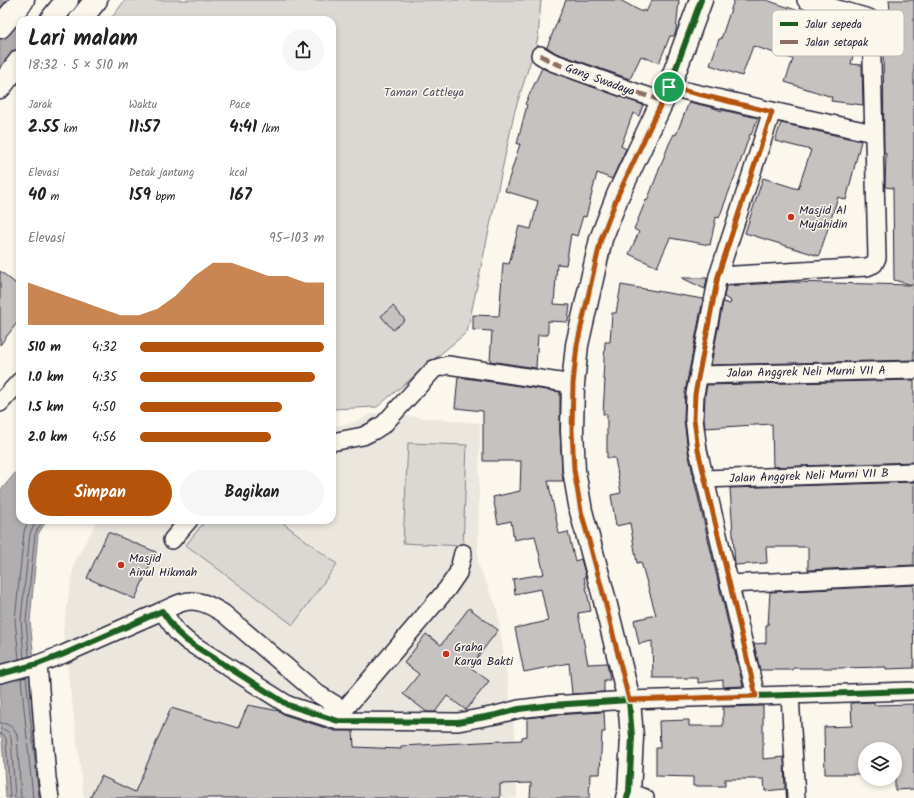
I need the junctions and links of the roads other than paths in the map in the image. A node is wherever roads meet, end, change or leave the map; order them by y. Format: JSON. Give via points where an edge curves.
{"nodes":[{"id":1,"x":23,"y":0,"type":"edge"},
{"id":2,"x":96,"y":0,"type":"edge"},
{"id":3,"x":701,"y":0,"type":"edge"},
{"id":4,"x":806,"y":0,"type":"edge"},
{"id":5,"x":841,"y":10,"type":"edge"},
{"id":6,"x":83,"y":16,"type":"edge"},
{"id":7,"x":0,"y":27,"type":"edge"},
{"id":8,"x":540,"y":55,"type":"dead end"},
{"id":9,"x":871,"y":56,"type":"edge"},
{"id":10,"x":16,"y":70,"type":"edge"},
{"id":11,"x":8,"y":89,"type":"edge"},
{"id":12,"x":666,"y":94,"type":"junction"},
{"id":13,"x":772,"y":112,"type":"junction"},
{"id":14,"x":873,"y":133,"type":"junction"},
{"id":15,"x":718,"y":276,"type":"junction"},
{"id":16,"x":914,"y":370,"type":"edge"},
{"id":17,"x":699,"y":374,"type":"junction"},
{"id":18,"x":573,"y":384,"type":"junction"},
{"id":19,"x":16,"y":385,"type":"edge"},
{"id":20,"x":0,"y":403,"type":"edge"},
{"id":21,"x":336,"y":441,"type":"edge"},
{"id":22,"x":914,"y":472,"type":"edge"},
{"id":23,"x":704,"y":479,"type":"junction"},
{"id":24,"x":186,"y":524,"type":"edge"},
{"id":25,"x":172,"y":540,"type":"dead end"},
{"id":26,"x":463,"y":553,"type":"dead end"},
{"id":27,"x":914,"y":575,"type":"edge"},
{"id":28,"x":729,"y":584,"type":"junction"},
{"id":29,"x":162,"y":611,"type":"junction"},
{"id":30,"x":37,"y":664,"type":"junction"},
{"id":31,"x":0,"y":674,"type":"edge"},
{"id":32,"x":911,"y":691,"type":"dead end"},
{"id":33,"x":790,"y":695,"type":"junction"},
{"id":34,"x":756,"y":696,"type":"junction"},
{"id":35,"x":629,"y":700,"type":"junction"},
{"id":36,"x":341,"y":716,"type":"junction"},
{"id":37,"x":634,"y":796,"type":"edge"},
{"id":38,"x":50,"y":798,"type":"edge"},
{"id":39,"x":796,"y":798,"type":"edge"}],
"edges":[{"from":1,"to":7,"type":"main road"},
{"from":2,"to":6,"type":"main road"},
{"from":3,"to":12,"type":"main road"},
{"from":4,"to":5,"type":"street"},
{"from":8,"to":12,"type":"street","name":"Gang Swadaya","via":[[552,62],[635,92]]},
{"from":9,"to":14,"type":"street"},
{"from":10,"to":11,"type":"main road"},
{"from":12,"to":13,"type":"street","name":"Gang Swadaya"},
{"from":12,"to":18,"type":"main road","via":[[618,195],[601,239],[577,345]]},
{"from":13,"to":14,"type":"street","name":"Gang Swadaya"},
{"from":13,"to":15,"type":"street"},
{"from":14,"to":15,"type":"street","via":[[877,258],[874,264],[867,267]]},
{"from":15,"to":17,"type":"street"},
{"from":16,"to":17,"type":"street","name":"Jalan Anggrek Neli Murni VII A"},
{"from":17,"to":23,"type":"street","via":[[694,419]]},
{"from":18,"to":21,"type":"street","via":[[448,365],[440,366],[434,369],[384,424],[363,436]]},
{"from":18,"to":35,"type":"main road","via":[[574,462],[581,511]]},
{"from":19,"to":20,"type":"street"},
{"from":22,"to":23,"type":"street","name":"Jalan Anggrek Neli Murni VII B"},
{"from":23,"to":28,"type":"street"},
{"from":24,"to":25,"type":"street"},
{"from":26,"to":36,"type":"street","via":[[458,573],[447,588]]},
{"from":27,"to":28,"type":"street"},
{"from":28,"to":34,"type":"street"},
{"from":29,"to":30,"type":"street"},
{"from":29,"to":36,"type":"street","via":[[187,641],[288,705]]},
{"from":29,"to":36,"type":"street","via":[[185,602],[198,601],[224,613]]},
{"from":30,"to":31,"type":"street"},
{"from":30,"to":38,"type":"street"},
{"from":32,"to":33,"type":"street"},
{"from":33,"to":34,"type":"street"},
{"from":33,"to":39,"type":"street"},
{"from":34,"to":35,"type":"street"},
{"from":35,"to":36,"type":"street","via":[[519,709],[458,722]]},
{"from":35,"to":37,"type":"main road"}]}
